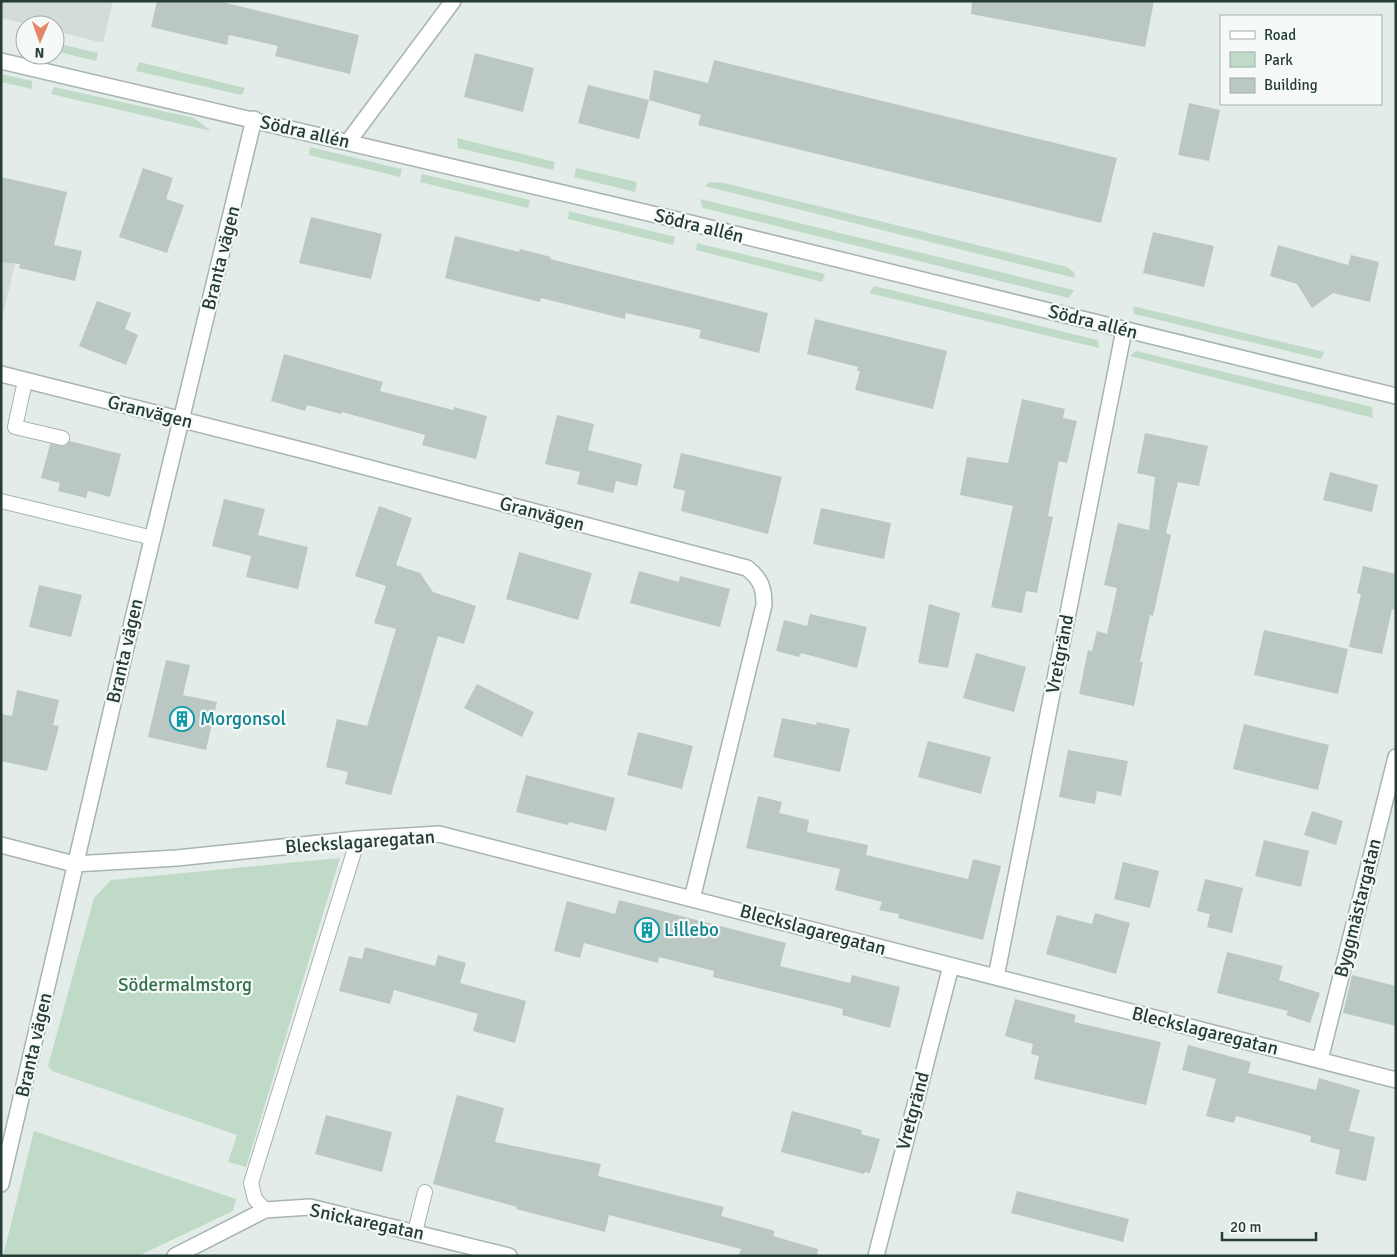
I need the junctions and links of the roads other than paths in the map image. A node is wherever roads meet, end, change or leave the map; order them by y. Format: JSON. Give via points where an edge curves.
{"nodes":[{"id":1,"x":452,"y":1,"type":"edge"},
{"id":2,"x":1,"y":61,"type":"edge"},
{"id":3,"x":254,"y":120,"type":"junction"},
{"id":4,"x":348,"y":142,"type":"junction"},
{"id":5,"x":1124,"y":330,"type":"junction"},
{"id":6,"x":1,"y":374,"type":"edge"},
{"id":7,"x":25,"y":380,"type":"junction"},
{"id":8,"x":1396,"y":396,"type":"edge"},
{"id":9,"x":182,"y":419,"type":"junction"},
{"id":10,"x":62,"y":438,"type":"dead end"},
{"id":11,"x":1,"y":500,"type":"edge"},
{"id":12,"x":153,"y":538,"type":"junction"},
{"id":13,"x":1396,"y":757,"type":"edge"},
{"id":14,"x":358,"y":839,"type":"junction"},
{"id":15,"x":1,"y":845,"type":"edge"},
{"id":16,"x":74,"y":864,"type":"junction"},
{"id":17,"x":692,"y":899,"type":"junction"},
{"id":18,"x":951,"y":966,"type":"junction"},
{"id":19,"x":996,"y":977,"type":"junction"},
{"id":20,"x":1320,"y":1060,"type":"junction"},
{"id":21,"x":1396,"y":1080,"type":"edge"},
{"id":22,"x":6,"y":1142,"type":"edge"},
{"id":23,"x":1,"y":1184,"type":"edge"},
{"id":24,"x":425,"y":1192,"type":"dead end"},
{"id":25,"x":265,"y":1210,"type":"junction"},
{"id":26,"x":415,"y":1232,"type":"junction"},
{"id":27,"x":174,"y":1256,"type":"edge"},
{"id":28,"x":508,"y":1256,"type":"edge"},
{"id":29,"x":876,"y":1256,"type":"edge"}],
"edges":[{"from":1,"to":4,"type":"street"},
{"from":2,"to":3,"type":"street","name":"Södra allén"},
{"from":3,"to":4,"type":"street","name":"Södra allén"},
{"from":3,"to":9,"type":"street","name":"Branta vägen"},
{"from":4,"to":5,"type":"street","name":"Södra allén"},
{"from":5,"to":8,"type":"street","name":"Södra allén"},
{"from":5,"to":19,"type":"street","name":"Vretgränd"},
{"from":6,"to":7,"type":"street","name":"Granvägen"},
{"from":7,"to":9,"type":"street","name":"Granvägen"},
{"from":7,"to":10,"type":"lane","via":[[15,427]]},
{"from":9,"to":12,"type":"street","name":"Branta vägen"},
{"from":9,"to":17,"type":"street","name":"Granvägen","via":[[747,568],[759,577],[764,605]]},
{"from":11,"to":12,"type":"lane"},
{"from":12,"to":16,"type":"street","name":"Branta vägen"},
{"from":13,"to":20,"type":"street","name":"Byggmästargatan"},
{"from":14,"to":16,"type":"street","name":"Bleckslagaregatan","via":[[177,858]]},
{"from":14,"to":17,"type":"street","name":"Bleckslagaregatan","via":[[439,834]]},
{"from":14,"to":25,"type":"lane","via":[[251,1183],[256,1199]]},
{"from":15,"to":16,"type":"street","name":"Bleckslagaregatan"},
{"from":16,"to":22,"type":"street","name":"Branta vägen"},
{"from":17,"to":18,"type":"street","name":"Bleckslagaregatan"},
{"from":18,"to":19,"type":"street","name":"Bleckslagaregatan"},
{"from":18,"to":29,"type":"street","name":"Vretgränd"},
{"from":19,"to":20,"type":"street","name":"Bleckslagaregatan"},
{"from":20,"to":21,"type":"street","name":"Bleckslagaregatan"},
{"from":22,"to":23,"type":"street","name":"Branta vägen"},
{"from":24,"to":26,"type":"lane"},
{"from":25,"to":26,"type":"street","name":"Snickaregatan","via":[[310,1207]]},
{"from":25,"to":27,"type":"street","name":"Snickaregatan"},
{"from":26,"to":28,"type":"street","name":"Snickaregatan"}]}
